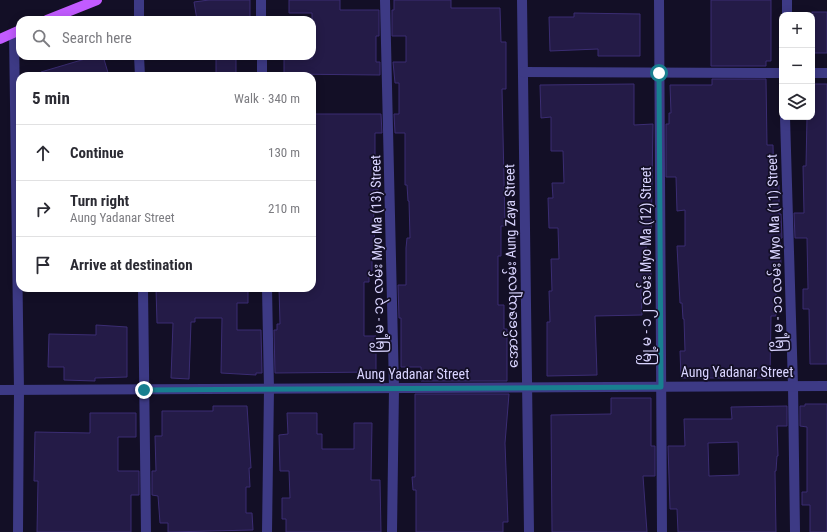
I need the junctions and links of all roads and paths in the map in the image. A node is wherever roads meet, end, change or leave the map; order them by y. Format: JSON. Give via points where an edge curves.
{"nodes":[{"id":1,"x":98,"y":0,"type":"edge"},
{"id":2,"x":138,"y":0,"type":"edge"},
{"id":3,"x":261,"y":0,"type":"edge"},
{"id":4,"x":385,"y":0,"type":"edge"},
{"id":5,"x":522,"y":0,"type":"edge"},
{"id":6,"x":659,"y":0,"type":"edge"},
{"id":7,"x":787,"y":0,"type":"edge"},
{"id":8,"x":786,"y":12,"type":"edge"},
{"id":9,"x":57,"y":16,"type":"edge"},
{"id":10,"x":139,"y":16,"type":"edge"},
{"id":11,"x":261,"y":16,"type":"edge"},
{"id":12,"x":16,"y":32,"type":"edge"},
{"id":13,"x":0,"y":39,"type":"edge"},
{"id":14,"x":17,"y":60,"type":"edge"},
{"id":15,"x":139,"y":60,"type":"edge"},
{"id":16,"x":262,"y":60,"type":"edge"},
{"id":17,"x":17,"y":72,"type":"edge"},
{"id":18,"x":140,"y":72,"type":"edge"},
{"id":19,"x":262,"y":72,"type":"edge"},
{"id":20,"x":523,"y":72,"type":"junction"},
{"id":21,"x":659,"y":73,"type":"junction"},
{"id":22,"x":779,"y":73,"type":"edge"},
{"id":23,"x":815,"y":73,"type":"edge"},
{"id":24,"x":827,"y":73,"type":"edge"},
{"id":25,"x":785,"y":120,"type":"edge"},
{"id":26,"x":18,"y":292,"type":"edge"},
{"id":27,"x":143,"y":292,"type":"edge"},
{"id":28,"x":267,"y":292,"type":"edge"},
{"id":29,"x":793,"y":386,"type":"junction"},
{"id":30,"x":827,"y":386,"type":"edge"},
{"id":31,"x":661,"y":387,"type":"junction"},
{"id":32,"x":394,"y":388,"type":"junction"},
{"id":33,"x":527,"y":388,"type":"junction"},
{"id":34,"x":269,"y":389,"type":"junction"},
{"id":35,"x":0,"y":390,"type":"edge"},
{"id":36,"x":19,"y":390,"type":"junction"},
{"id":37,"x":144,"y":390,"type":"junction"},
{"id":38,"x":18,"y":532,"type":"edge"},
{"id":39,"x":146,"y":532,"type":"edge"},
{"id":40,"x":267,"y":532,"type":"edge"},
{"id":41,"x":392,"y":532,"type":"edge"},
{"id":42,"x":529,"y":532,"type":"edge"},
{"id":43,"x":662,"y":532,"type":"edge"},
{"id":44,"x":795,"y":532,"type":"edge"}],
"edges":[{"from":1,"to":9,"type":"main road"},
{"from":2,"to":10,"type":"street"},
{"from":3,"to":11,"type":"street"},
{"from":4,"to":32,"type":"street","name":"မြို့မ - ၁၃ လမ်း Myo Ma (13) Street"},
{"from":5,"to":20,"type":"street","name":"အောင်ဇေယျလမ်း Aung Zaya Street"},
{"from":6,"to":21,"type":"street","name":"မြို့မ - ၁၂ လမ်း Myo Ma (12) Street"},
{"from":7,"to":8,"type":"street"},
{"from":12,"to":13,"type":"main road"},
{"from":14,"to":17,"type":"street"},
{"from":15,"to":18,"type":"street"},
{"from":16,"to":19,"type":"street"},
{"from":20,"to":21,"type":"street"},
{"from":20,"to":33,"type":"street","name":"အောင်ဇေယျလမ်း Aung Zaya Street"},
{"from":21,"to":22,"type":"street"},
{"from":21,"to":31,"type":"street","name":"မြို့မ - ၁၂ လမ်း Myo Ma (12) Street"},
{"from":23,"to":24,"type":"street"},
{"from":25,"to":29,"type":"street","name":"မြို့မ - ၁၁ လမ်း Myo Ma (11) Street"},
{"from":26,"to":36,"type":"street"},
{"from":27,"to":37,"type":"street"},
{"from":28,"to":34,"type":"street"},
{"from":29,"to":30,"type":"street","name":"Aung Yadanar Street"},
{"from":29,"to":31,"type":"street","name":"Aung Yadanar Street"},
{"from":29,"to":44,"type":"street","name":"မြို့မ - ၁၁ လမ်း Myo Ma (11) Street"},
{"from":31,"to":33,"type":"street","name":"Aung Yadanar Street"},
{"from":31,"to":43,"type":"street","name":"မြို့မ - ၁၂ လမ်း Myo Ma (12) Street"},
{"from":32,"to":33,"type":"street","name":"Aung Yadanar Street"},
{"from":32,"to":34,"type":"street","name":"Aung Yadanar Street"},
{"from":32,"to":41,"type":"street","name":"မြို့မ - ၁၃ လမ်း Myo Ma (13) Street"},
{"from":33,"to":42,"type":"street","name":"အောင်ဇေယျလမ်း Aung Zaya Street"},
{"from":34,"to":37,"type":"street","name":"Aung Yadanar Street"},
{"from":34,"to":40,"type":"street"},
{"from":35,"to":36,"type":"street","name":"Aung Yadanar Street"},
{"from":36,"to":37,"type":"street","name":"Aung Yadanar Street"},
{"from":36,"to":38,"type":"street"},
{"from":37,"to":39,"type":"street"}]}
